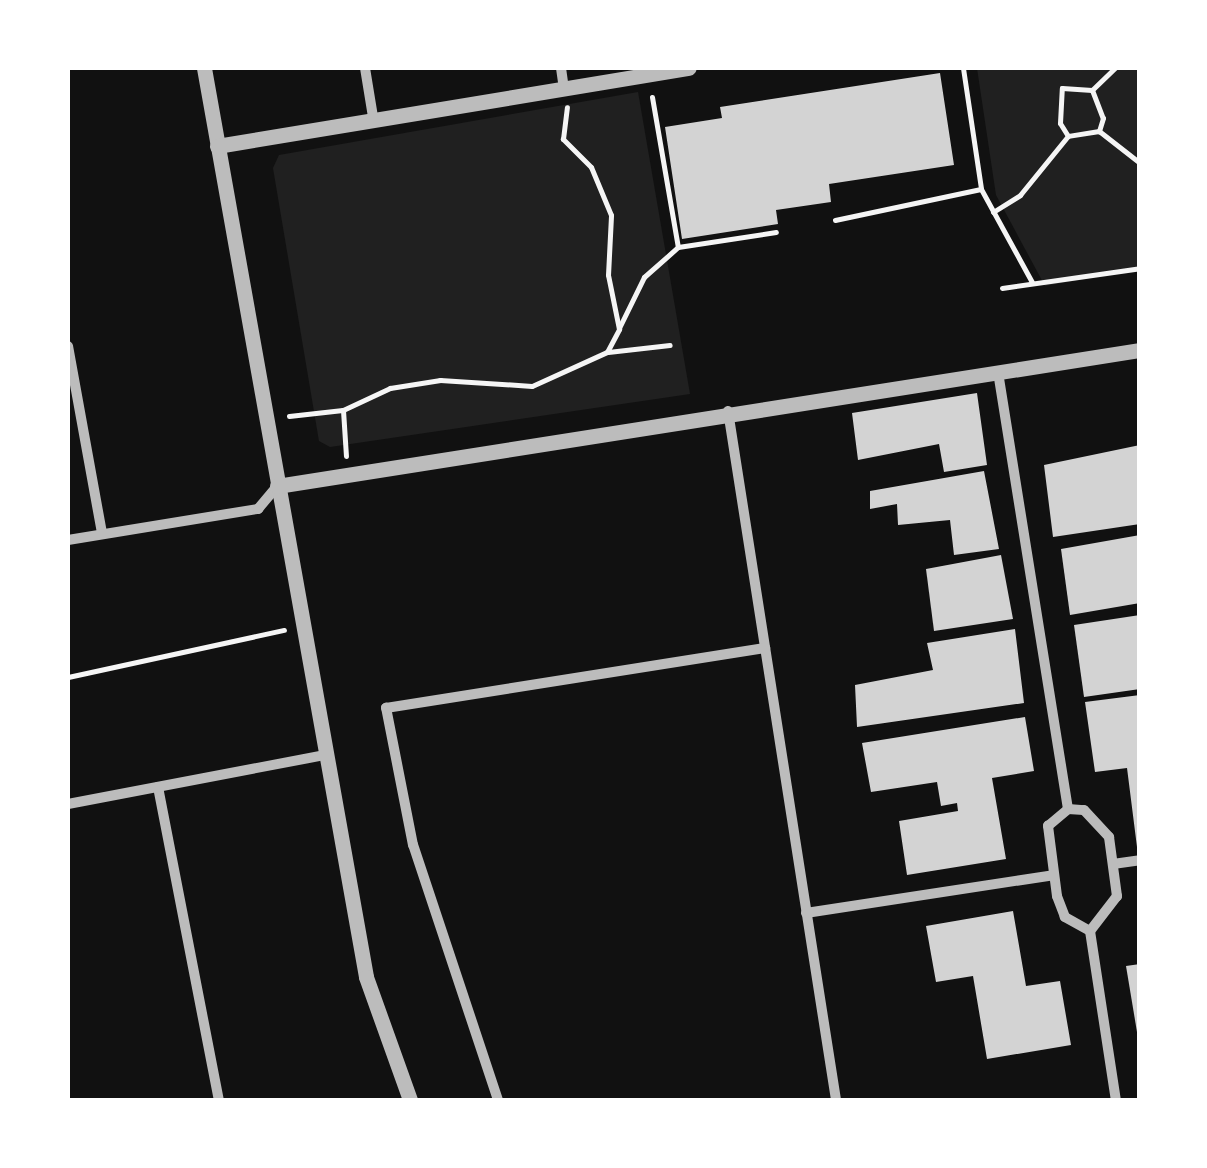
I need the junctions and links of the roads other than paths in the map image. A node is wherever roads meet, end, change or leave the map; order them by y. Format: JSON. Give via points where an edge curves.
{"nodes":[{"id":1,"x":204,"y":68,"type":"edge"},
{"id":2,"x":365,"y":68,"type":"edge"},
{"id":3,"x":561,"y":68,"type":"edge"},
{"id":4,"x":688,"y":68,"type":"edge"},
{"id":5,"x":564,"y":89,"type":"junction"},
{"id":6,"x":373,"y":117,"type":"junction"},
{"id":7,"x":217,"y":146,"type":"junction"},
{"id":8,"x":68,"y":346,"type":"edge"},
{"id":9,"x":1140,"y":350,"type":"edge"},
{"id":10,"x":998,"y":372,"type":"junction"},
{"id":11,"x":728,"y":411,"type":"junction"},
{"id":12,"x":278,"y":486,"type":"junction"},
{"id":13,"x":102,"y":534,"type":"junction"},
{"id":14,"x":68,"y":540,"type":"edge"},
{"id":15,"x":765,"y":648,"type":"junction"},
{"id":16,"x":325,"y":754,"type":"junction"},
{"id":17,"x":158,"y":787,"type":"junction"},
{"id":18,"x":68,"y":804,"type":"edge"},
{"id":19,"x":1068,"y":809,"type":"junction"},
{"id":20,"x":1140,"y":860,"type":"edge"},
{"id":21,"x":1113,"y":864,"type":"junction"},
{"id":22,"x":1053,"y":876,"type":"junction"},
{"id":23,"x":806,"y":913,"type":"junction"},
{"id":24,"x":1090,"y":931,"type":"junction"},
{"id":25,"x":220,"y":1100,"type":"edge"},
{"id":26,"x":410,"y":1100,"type":"edge"},
{"id":27,"x":498,"y":1100,"type":"edge"},
{"id":28,"x":836,"y":1100,"type":"edge"},
{"id":29,"x":1116,"y":1100,"type":"edge"}],
"edges":[{"from":1,"to":7,"type":"street"},
{"from":2,"to":6,"type":"street"},
{"from":3,"to":5,"type":"street"},
{"from":4,"to":5,"type":"street"},
{"from":5,"to":6,"type":"street"},
{"from":6,"to":7,"type":"street"},
{"from":7,"to":12,"type":"street"},
{"from":8,"to":13,"type":"street"},
{"from":9,"to":10,"type":"street"},
{"from":10,"to":11,"type":"street"},
{"from":10,"to":19,"type":"street"},
{"from":11,"to":12,"type":"street"},
{"from":11,"to":15,"type":"street"},
{"from":12,"to":13,"type":"street","via":[[258,509]]},
{"from":12,"to":16,"type":"street"},
{"from":13,"to":14,"type":"street"},
{"from":15,"to":23,"type":"street"},
{"from":15,"to":27,"type":"street","via":[[386,708],[413,844]]},
{"from":16,"to":17,"type":"street"},
{"from":16,"to":26,"type":"street","via":[[366,978]]},
{"from":17,"to":18,"type":"street"},
{"from":17,"to":25,"type":"street"},
{"from":19,"to":21,"type":"street","via":[[1084,810],[1109,837]]},
{"from":19,"to":22,"type":"street","via":[[1048,826]]},
{"from":20,"to":21,"type":"street"},
{"from":21,"to":24,"type":"street","via":[[1117,896]]},
{"from":22,"to":23,"type":"street"},
{"from":22,"to":24,"type":"street","via":[[1065,917]]},
{"from":23,"to":28,"type":"street"},
{"from":24,"to":29,"type":"street"}]}
